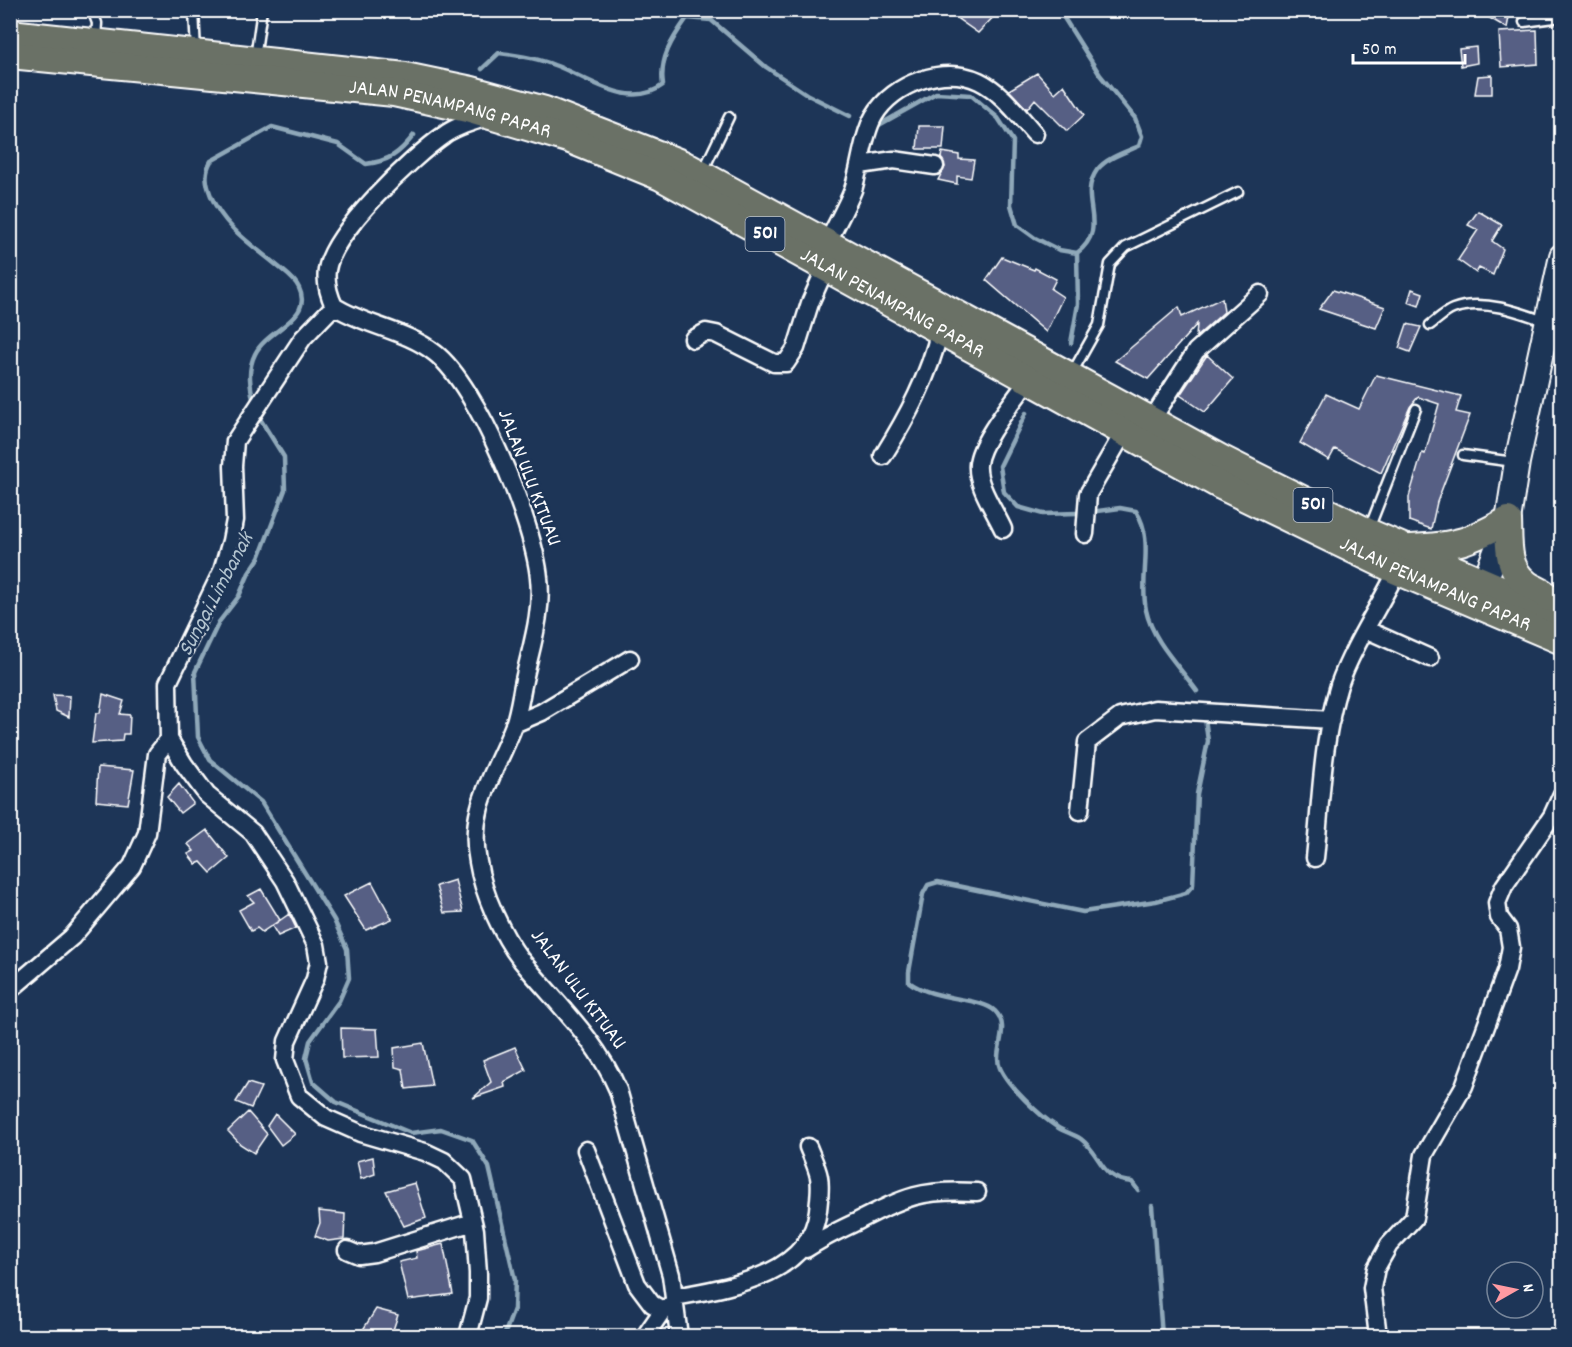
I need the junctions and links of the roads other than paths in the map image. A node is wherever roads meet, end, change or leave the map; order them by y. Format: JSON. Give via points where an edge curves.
{"nodes":[{"id":1,"x":14,"y":10,"type":"edge"},
{"id":2,"x":92,"y":10,"type":"edge"},
{"id":3,"x":194,"y":10,"type":"edge"},
{"id":4,"x":261,"y":10,"type":"edge"},
{"id":5,"x":1562,"y":17,"type":"edge"},
{"id":6,"x":1524,"y":22,"type":"dead end"},
{"id":7,"x":10,"y":23,"type":"edge"},
{"id":8,"x":10,"y":33,"type":"edge"},
{"id":9,"x":96,"y":43,"type":"junction"},
{"id":10,"x":196,"y":52,"type":"junction"},
{"id":11,"x":10,"y":55,"type":"edge"},
{"id":12,"x":255,"y":59,"type":"junction"},
{"id":13,"x":438,"y":103,"type":"junction"},
{"id":14,"x":491,"y":116,"type":"junction"},
{"id":15,"x":729,"y":117,"type":"dead end"},
{"id":16,"x":445,"y":134,"type":"junction"},
{"id":17,"x":1035,"y":134,"type":"dead end"},
{"id":18,"x":860,"y":165,"type":"junction"},
{"id":19,"x":935,"y":166,"type":"dead end"},
{"id":20,"x":702,"y":174,"type":"junction"},
{"id":21,"x":1238,"y":192,"type":"dead end"},
{"id":22,"x":827,"y":255,"type":"junction"},
{"id":23,"x":1562,"y":256,"type":"edge"},
{"id":24,"x":1260,"y":294,"type":"dead end"},
{"id":25,"x":334,"y":306,"type":"junction"},
{"id":26,"x":1547,"y":323,"type":"junction"},
{"id":27,"x":1430,"y":325,"type":"dead end"},
{"id":28,"x":940,"y":330,"type":"junction"},
{"id":29,"x":693,"y":339,"type":"dead end"},
{"id":30,"x":1070,"y":376,"type":"junction"},
{"id":31,"x":1030,"y":378,"type":"junction"},
{"id":32,"x":1094,"y":389,"type":"junction"},
{"id":33,"x":1416,"y":409,"type":"dead end"},
{"id":34,"x":1151,"y":421,"type":"junction"},
{"id":35,"x":1114,"y":427,"type":"junction"},
{"id":36,"x":1464,"y":455,"type":"dead end"},
{"id":37,"x":883,"y":456,"type":"dead end"},
{"id":38,"x":1517,"y":462,"type":"junction"},
{"id":39,"x":1508,"y":520,"type":"junction"},
{"id":40,"x":1003,"y":529,"type":"dead end"},
{"id":41,"x":1368,"y":532,"type":"junction"},
{"id":42,"x":1085,"y":534,"type":"dead end"},
{"id":43,"x":1401,"y":560,"type":"junction"},
{"id":44,"x":1484,"y":583,"type":"junction"},
{"id":45,"x":1459,"y":599,"type":"junction"},
{"id":46,"x":1562,"y":615,"type":"edge"},
{"id":47,"x":1367,"y":630,"type":"junction"},
{"id":48,"x":1562,"y":641,"type":"edge"},
{"id":49,"x":1431,"y":658,"type":"dead end"},
{"id":50,"x":630,"y":659,"type":"dead end"},
{"id":51,"x":1331,"y":720,"type":"junction"},
{"id":52,"x":514,"y":724,"type":"junction"},
{"id":53,"x":170,"y":739,"type":"junction"},
{"id":54,"x":1562,"y":794,"type":"edge"},
{"id":55,"x":1080,"y":811,"type":"dead end"},
{"id":56,"x":1316,"y":858,"type":"dead end"},
{"id":57,"x":10,"y":990,"type":"edge"},
{"id":58,"x":808,"y":1147,"type":"dead end"},
{"id":59,"x":586,"y":1150,"type":"dead end"},
{"id":60,"x":977,"y":1192,"type":"dead end"},
{"id":61,"x":473,"y":1222,"type":"junction"},
{"id":62,"x":347,"y":1250,"type":"dead end"},
{"id":63,"x":788,"y":1263,"type":"junction"},
{"id":64,"x":671,"y":1303,"type":"junction"},
{"id":65,"x":468,"y":1336,"type":"edge"},
{"id":66,"x":645,"y":1336,"type":"edge"},
{"id":67,"x":679,"y":1336,"type":"edge"},
{"id":68,"x":1378,"y":1336,"type":"edge"}],
"edges":[{"from":1,"to":7,"type":"lane"},
{"from":2,"to":9,"type":"lane","via":[[97,23]]},
{"from":3,"to":10,"type":"lane"},
{"from":4,"to":12,"type":"lane"},
{"from":5,"to":6,"type":"lane"},
{"from":8,"to":9,"type":"main road","name":"JALAN PENAMPANG PAPAR","number":"501"},
{"from":9,"to":10,"type":"main road","name":"JALAN PENAMPANG PAPAR","number":"501"},
{"from":10,"to":12,"type":"main road","name":"JALAN PENAMPANG PAPAR","number":"501"},
{"from":11,"to":13,"type":"main road","name":"JALAN PENAMPANG PAPAR","number":"501","via":[[394,93]]},
{"from":12,"to":20,"type":"main road","name":"JALAN PENAMPANG PAPAR","number":"501","via":[[405,76],[472,90],[588,126]]},
{"from":13,"to":14,"type":"main road","name":"JALAN PENAMPANG PAPAR","number":"501"},
{"from":13,"to":16,"type":"street","via":[[448,115]]},
{"from":14,"to":16,"type":"street"},
{"from":14,"to":22,"type":"main road","name":"JALAN PENAMPANG PAPAR","number":"501","via":[[568,139],[661,177]]},
{"from":15,"to":20,"type":"lane"},
{"from":16,"to":25,"type":"street","via":[[346,228],[327,270],[328,292]]},
{"from":17,"to":18,"type":"street","via":[[998,94],[977,81],[948,75],[912,83],[889,96],[874,117]]},
{"from":18,"to":19,"type":"street","via":[[894,160]]},
{"from":18,"to":22,"type":"street"},
{"from":20,"to":22,"type":"main road","name":"JALAN PENAMPANG PAPAR","number":"501"},
{"from":21,"to":30,"type":"lane","via":[[1126,247],[1110,264],[1099,325]]},
{"from":22,"to":28,"type":"main road","name":"JALAN PENAMPANG PAPAR","number":"501"},
{"from":22,"to":29,"type":"street","via":[[795,348],[786,363],[774,363],[716,334],[706,332]]},
{"from":22,"to":30,"type":"main road","name":"JALAN PENAMPANG PAPAR","number":"501"},
{"from":23,"to":26,"type":"main road"},
{"from":24,"to":34,"type":"street","via":[[1196,351]]},
{"from":25,"to":52,"type":"street","name":"JALAN ULU KITUAU","via":[[352,318],[435,352],[461,380],[503,465],[534,548],[540,580],[539,611]]},
{"from":25,"to":53,"type":"street","via":[[303,338],[235,441],[235,520],[231,541],[222,571],[168,683]]},
{"from":26,"to":27,"type":"lane","via":[[1480,305],[1453,309]]},
{"from":26,"to":38,"type":"main road"},
{"from":28,"to":31,"type":"main road","name":"JALAN PENAMPANG PAPAR","number":"501"},
{"from":28,"to":37,"type":"street","via":[[912,409]]},
{"from":30,"to":32,"type":"main road","name":"JALAN PENAMPANG PAPAR","number":"501"},
{"from":31,"to":35,"type":"main road","name":"JALAN PENAMPANG PAPAR","number":"501"},
{"from":31,"to":40,"type":"street","via":[[987,437],[978,465],[982,485]]},
{"from":32,"to":34,"type":"main road","name":"JALAN PENAMPANG PAPAR","number":"501"},
{"from":32,"to":35,"type":"main road","via":[[1089,399]]},
{"from":33,"to":41,"type":"lane"},
{"from":34,"to":41,"type":"main road","name":"JALAN PENAMPANG PAPAR","number":"501"},
{"from":35,"to":42,"type":"street","via":[[1088,494]]},
{"from":35,"to":43,"type":"main road","name":"JALAN PENAMPANG PAPAR","number":"501","via":[[1221,486]]},
{"from":36,"to":38,"type":"lane"},
{"from":38,"to":39,"type":"main road"},
{"from":39,"to":43,"type":"main road","via":[[1475,538]]},
{"from":39,"to":44,"type":"main road"},
{"from":39,"to":46,"type":"main road","via":[[1514,572],[1526,584],[1546,594]]},
{"from":41,"to":43,"type":"main road","name":"JALAN PENAMPANG PAPAR","number":"501"},
{"from":43,"to":44,"type":"main road","name":"JALAN PENAMPANG PAPAR","number":"501"},
{"from":43,"to":45,"type":"main road","name":"JALAN PENAMPANG PAPAR","number":"501"},
{"from":43,"to":47,"type":"street"},
{"from":44,"to":45,"type":"main road","via":[[1474,594]]},
{"from":44,"to":46,"type":"main road","name":"JALAN PENAMPANG PAPAR","number":"501"},
{"from":45,"to":48,"type":"main road","name":"JALAN PENAMPANG PAPAR","number":"501"},
{"from":47,"to":49,"type":"street"},
{"from":47,"to":51,"type":"street","via":[[1351,656]]},
{"from":50,"to":52,"type":"street","via":[[542,712]]},
{"from":51,"to":55,"type":"street","via":[[1155,708],[1120,717],[1087,742]]},
{"from":51,"to":56,"type":"street"},
{"from":52,"to":64,"type":"street","name":"JALAN ULU KITUAU","via":[[484,789],[476,822],[477,861],[486,897],[520,958],[607,1064],[627,1119]]},
{"from":53,"to":57,"type":"street","via":[[157,754],[147,833],[140,852],[91,917]]},
{"from":53,"to":61,"type":"street","via":[[207,795],[253,833],[285,881],[316,945],[320,962],[315,979],[287,1041],[285,1060],[299,1096],[326,1118],[444,1161],[463,1179]]},
{"from":54,"to":68,"type":"street","via":[[1497,903],[1511,947],[1507,969],[1464,1086],[1424,1155],[1414,1218],[1389,1245],[1376,1268],[1372,1288]]},
{"from":58,"to":63,"type":"street","via":[[819,1179],[817,1222],[809,1239]]},
{"from":59,"to":64,"type":"street","via":[[637,1284],[652,1304]]},
{"from":60,"to":63,"type":"street","via":[[940,1190],[912,1195],[826,1234]]},
{"from":61,"to":62,"type":"street","via":[[375,1253],[358,1255]]},
{"from":61,"to":65,"type":"street","via":[[478,1298]]},
{"from":63,"to":64,"type":"street","via":[[757,1277]]},
{"from":64,"to":66,"type":"street"},
{"from":64,"to":67,"type":"street","name":"JALAN ULU KITUAU"}]}
